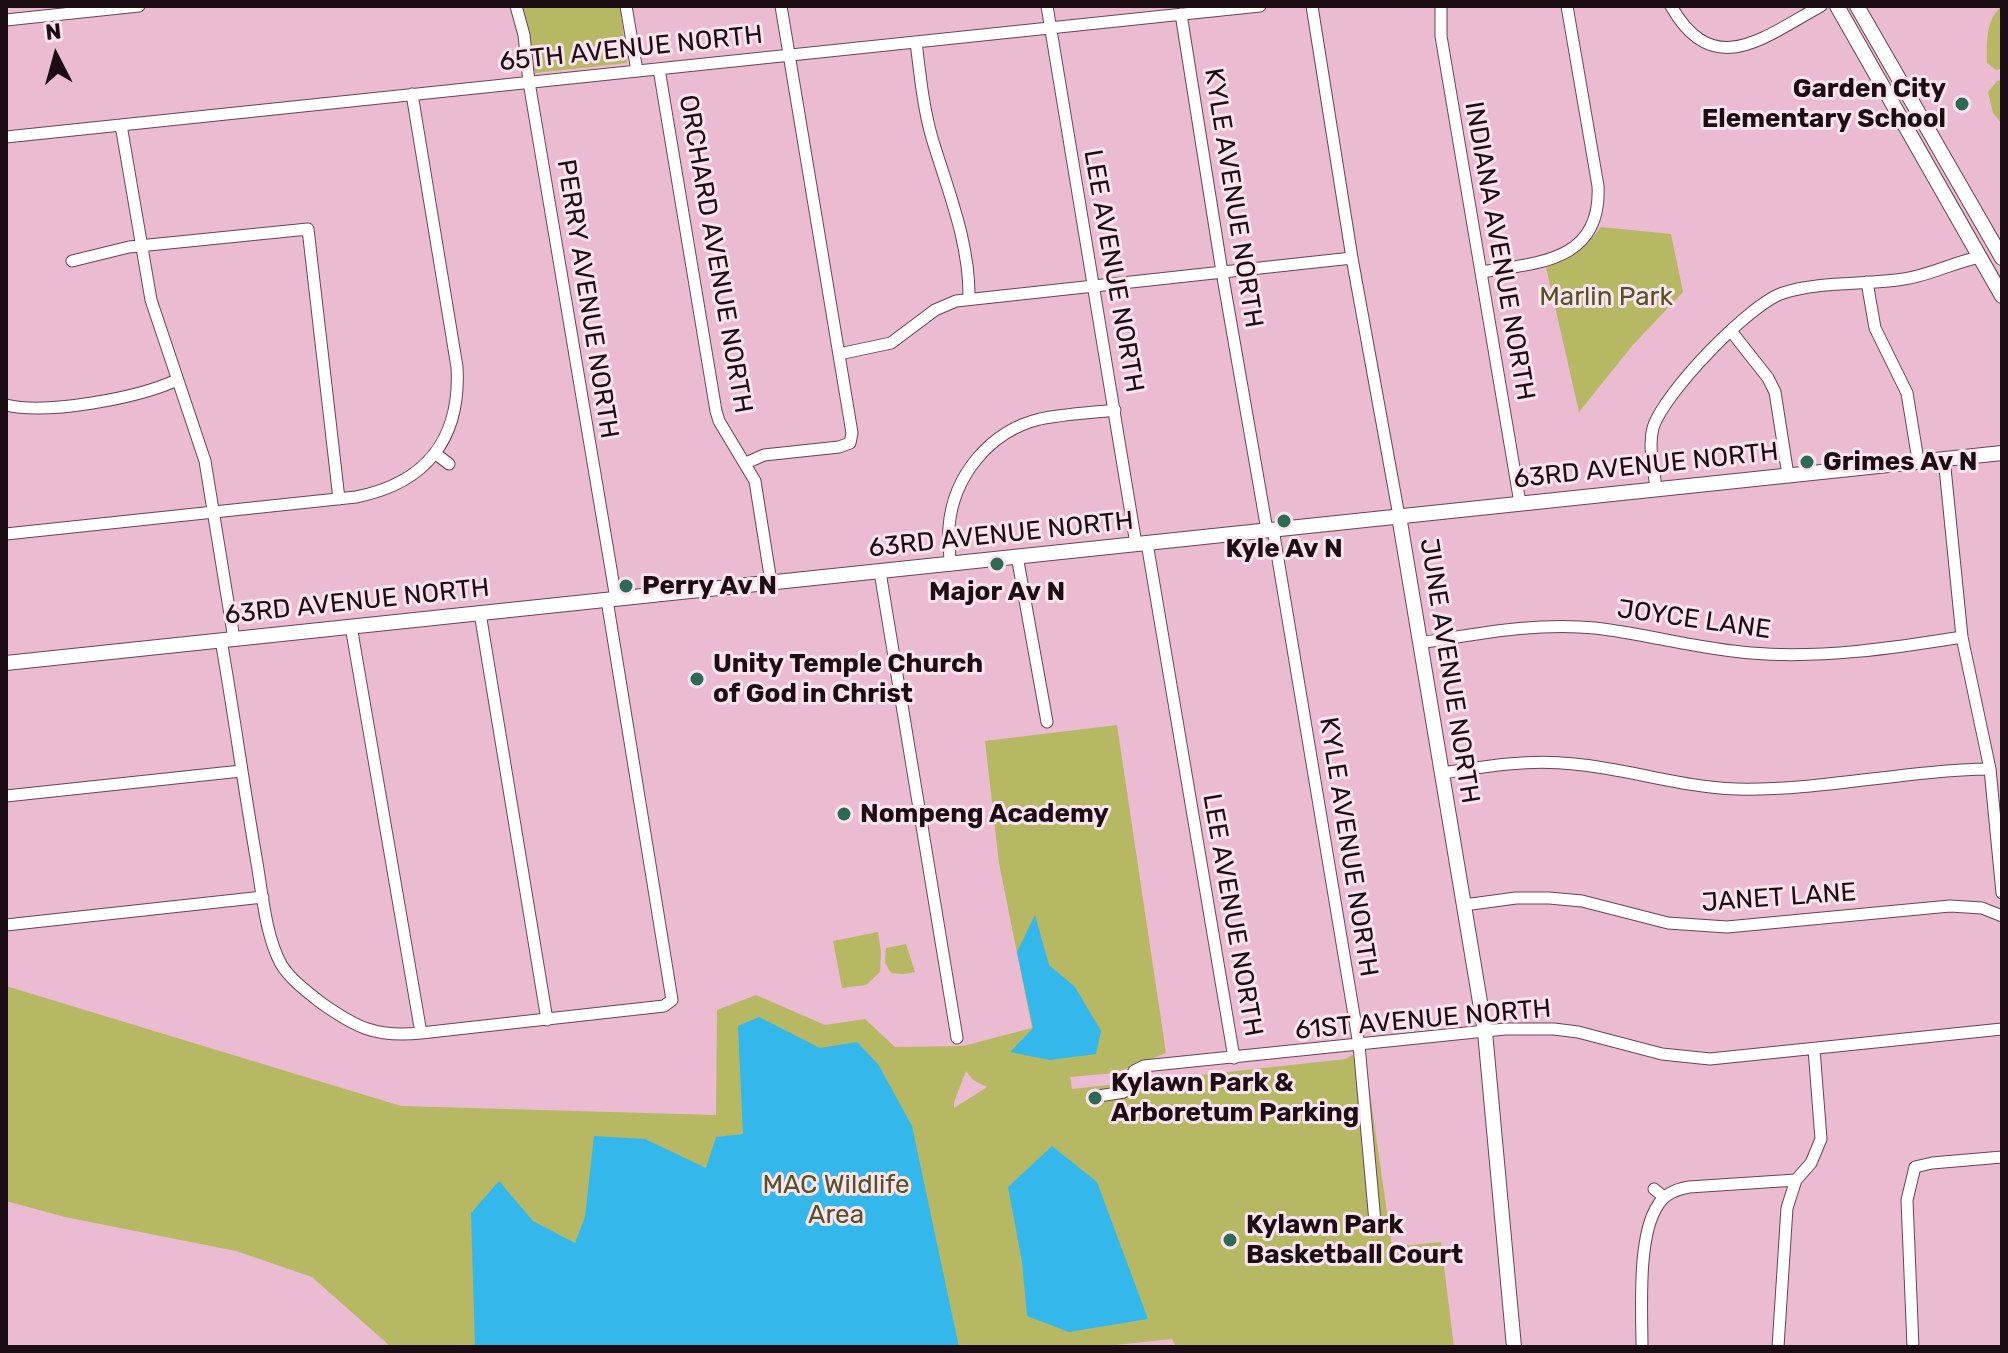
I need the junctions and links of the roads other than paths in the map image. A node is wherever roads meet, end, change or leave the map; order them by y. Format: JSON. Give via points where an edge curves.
{"nodes":[{"id":1,"x":139,"y":6,"type":"edge"},
{"id":2,"x":516,"y":6,"type":"edge"},
{"id":3,"x":626,"y":6,"type":"edge"},
{"id":4,"x":781,"y":6,"type":"edge"},
{"id":5,"x":1047,"y":6,"type":"edge"},
{"id":6,"x":1260,"y":6,"type":"edge"},
{"id":7,"x":1312,"y":6,"type":"edge"},
{"id":8,"x":1441,"y":6,"type":"edge"},
{"id":9,"x":1567,"y":6,"type":"edge"},
{"id":10,"x":1671,"y":6,"type":"edge"},
{"id":11,"x":1821,"y":6,"type":"edge"},
{"id":12,"x":1837,"y":6,"type":"edge"},
{"id":13,"x":1857,"y":6,"type":"edge"},
{"id":14,"x":1181,"y":14,"type":"junction"},
{"id":15,"x":6,"y":20,"type":"edge"},
{"id":16,"x":1051,"y":28,"type":"junction"},
{"id":17,"x":916,"y":42,"type":"junction"},
{"id":18,"x":790,"y":55,"type":"junction"},
{"id":19,"x":659,"y":69,"type":"junction"},
{"id":20,"x":637,"y":71,"type":"junction"},
{"id":21,"x":529,"y":82,"type":"junction"},
{"id":22,"x":412,"y":94,"type":"junction"},
{"id":23,"x":121,"y":125,"type":"junction"},
{"id":24,"x":6,"y":137,"type":"edge"},
{"id":25,"x":141,"y":246,"type":"junction"},
{"id":26,"x":1980,"y":257,"type":"junction"},
{"id":27,"x":1352,"y":258,"type":"junction"},
{"id":28,"x":2002,"y":258,"type":"edge"},
{"id":29,"x":72,"y":261,"type":"dead end"},
{"id":30,"x":1222,"y":272,"type":"junction"},
{"id":31,"x":1481,"y":272,"type":"junction"},
{"id":32,"x":1867,"y":282,"type":"junction"},
{"id":33,"x":1092,"y":285,"type":"junction"},
{"id":34,"x":2002,"y":296,"type":"edge"},
{"id":35,"x":969,"y":299,"type":"junction"},
{"id":36,"x":1731,"y":331,"type":"junction"},
{"id":37,"x":839,"y":354,"type":"junction"},
{"id":38,"x":177,"y":380,"type":"junction"},
{"id":39,"x":6,"y":405,"type":"edge"},
{"id":40,"x":1115,"y":410,"type":"junction"},
{"id":41,"x":2002,"y":453,"type":"edge"},
{"id":42,"x":436,"y":454,"type":"junction"},
{"id":43,"x":1944,"y":458,"type":"junction"},
{"id":44,"x":1918,"y":460,"type":"junction"},
{"id":45,"x":746,"y":463,"type":"junction"},
{"id":46,"x":449,"y":464,"type":"dead end"},
{"id":47,"x":1788,"y":475,"type":"junction"},
{"id":48,"x":1656,"y":489,"type":"junction"},
{"id":49,"x":339,"y":499,"type":"junction"},
{"id":50,"x":1520,"y":503,"type":"junction"},
{"id":51,"x":214,"y":512,"type":"junction"},
{"id":52,"x":1399,"y":516,"type":"junction"},
{"id":53,"x":1270,"y":529,"type":"junction"},
{"id":54,"x":6,"y":534,"type":"edge"},
{"id":55,"x":1142,"y":543,"type":"junction"},
{"id":56,"x":1017,"y":556,"type":"junction"},
{"id":57,"x":950,"y":565,"type":"junction"},
{"id":58,"x":880,"y":572,"type":"junction"},
{"id":59,"x":771,"y":582,"type":"junction"},
{"id":60,"x":611,"y":599,"type":"junction"},
{"id":61,"x":480,"y":613,"type":"junction"},
{"id":62,"x":351,"y":626,"type":"junction"},
{"id":63,"x":1962,"y":637,"type":"junction"},
{"id":64,"x":227,"y":640,"type":"junction"},
{"id":65,"x":1420,"y":643,"type":"junction"},
{"id":66,"x":6,"y":663,"type":"edge"},
{"id":67,"x":1047,"y":722,"type":"dead end"},
{"id":68,"x":1990,"y":769,"type":"junction"},
{"id":69,"x":241,"y":771,"type":"junction"},
{"id":70,"x":1442,"y":773,"type":"junction"},
{"id":71,"x":6,"y":796,"type":"edge"},
{"id":72,"x":2002,"y":893,"type":"edge"},
{"id":73,"x":263,"y":897,"type":"junction"},
{"id":74,"x":1464,"y":905,"type":"junction"},
{"id":75,"x":2002,"y":916,"type":"edge"},
{"id":76,"x":6,"y":925,"type":"edge"},
{"id":77,"x":547,"y":1020,"type":"junction"},
{"id":78,"x":2002,"y":1029,"type":"edge"},
{"id":79,"x":1485,"y":1032,"type":"junction"},
{"id":80,"x":421,"y":1033,"type":"junction"},
{"id":81,"x":957,"y":1038,"type":"dead end"},
{"id":82,"x":1359,"y":1045,"type":"junction"},
{"id":83,"x":1814,"y":1049,"type":"junction"},
{"id":84,"x":1234,"y":1058,"type":"junction"},
{"id":85,"x":1099,"y":1096,"type":"dead end"},
{"id":86,"x":2002,"y":1157,"type":"edge"},
{"id":87,"x":1796,"y":1180,"type":"junction"},
{"id":88,"x":1654,"y":1189,"type":"dead end"},
{"id":89,"x":1664,"y":1197,"type":"junction"},
{"id":90,"x":1375,"y":1222,"type":"dead end"},
{"id":91,"x":1514,"y":1347,"type":"edge"},
{"id":92,"x":1642,"y":1347,"type":"edge"},
{"id":93,"x":1778,"y":1347,"type":"edge"},
{"id":94,"x":1913,"y":1347,"type":"edge"}],
"edges":[{"from":1,"to":15,"type":"street"},
{"from":2,"to":21,"type":"street","name":"PERRY AVENUE NORTH"},
{"from":3,"to":20,"type":"street"},
{"from":4,"to":18,"type":"street"},
{"from":5,"to":16,"type":"street","name":"LEE AVENUE NORTH"},
{"from":6,"to":14,"type":"street","name":"65TH AVENUE NORTH"},
{"from":7,"to":27,"type":"street","name":"JUNE AVENUE NORTH"},
{"from":8,"to":31,"type":"street","name":"INDIANA AVENUE NORTH","via":[[1441,36]]},
{"from":9,"to":31,"type":"street","via":[[1598,186],[1596,216],[1582,241],[1557,258]]},
{"from":10,"to":11,"type":"street","via":[[1693,36],[1720,48],[1751,44]]},
{"from":12,"to":26,"type":"street"},
{"from":13,"to":28,"type":"street"},
{"from":14,"to":16,"type":"street","name":"65TH AVENUE NORTH"},
{"from":14,"to":30,"type":"street","name":"KYLE AVENUE NORTH"},
{"from":16,"to":17,"type":"street","name":"65TH AVENUE NORTH"},
{"from":16,"to":33,"type":"street","name":"LEE AVENUE NORTH"},
{"from":17,"to":18,"type":"street","name":"65TH AVENUE NORTH"},
{"from":17,"to":35,"type":"street","via":[[932,138],[963,240]]},
{"from":18,"to":19,"type":"street","name":"65TH AVENUE NORTH"},
{"from":18,"to":37,"type":"street"},
{"from":19,"to":20,"type":"street","name":"65TH AVENUE NORTH"},
{"from":19,"to":45,"type":"street","name":"ORCHARD AVENUE NORTH","via":[[716,411]]},
{"from":20,"to":21,"type":"street","name":"65TH AVENUE NORTH"},
{"from":21,"to":22,"type":"street","name":"65TH AVENUE NORTH"},
{"from":21,"to":60,"type":"street","name":"PERRY AVENUE NORTH"},
{"from":22,"to":23,"type":"street","name":"65TH AVENUE NORTH"},
{"from":22,"to":42,"type":"street","via":[[457,376],[452,421]]},
{"from":23,"to":24,"type":"street","name":"65TH AVENUE NORTH"},
{"from":23,"to":25,"type":"street"},
{"from":25,"to":29,"type":"street"},
{"from":25,"to":38,"type":"street","via":[[151,300]]},
{"from":25,"to":49,"type":"street","via":[[308,229]]},
{"from":26,"to":32,"type":"street","via":[[1922,276]]},
{"from":26,"to":34,"type":"street"},
{"from":27,"to":30,"type":"street"},
{"from":27,"to":52,"type":"street","name":"JUNE AVENUE NORTH"},
{"from":30,"to":33,"type":"street"},
{"from":30,"to":53,"type":"street","name":"KYLE AVENUE NORTH"},
{"from":31,"to":50,"type":"street","name":"INDIANA AVENUE NORTH"},
{"from":32,"to":36,"type":"street","via":[[1785,292]]},
{"from":32,"to":44,"type":"street","via":[[1875,328],[1907,393]]},
{"from":33,"to":35,"type":"street"},
{"from":33,"to":40,"type":"street","name":"LEE AVENUE NORTH"},
{"from":35,"to":37,"type":"street","via":[[935,310],[891,343]]},
{"from":36,"to":47,"type":"street","via":[[1775,392]]},
{"from":36,"to":48,"type":"street","via":[[1654,425]]},
{"from":37,"to":45,"type":"street","via":[[850,443],[764,455]]},
{"from":38,"to":39,"type":"street","via":[[112,400],[36,408]]},
{"from":38,"to":51,"type":"street","via":[[205,461]]},
{"from":40,"to":55,"type":"street","name":"LEE AVENUE NORTH"},
{"from":40,"to":57,"type":"street","via":[[1038,420],[1017,427],[982,452],[952,508]]},
{"from":41,"to":43,"type":"street","name":"63RD AVENUE NORTH"},
{"from":42,"to":46,"type":"street"},
{"from":42,"to":49,"type":"street","via":[[392,487]]},
{"from":43,"to":44,"type":"street","name":"63RD AVENUE NORTH"},
{"from":43,"to":63,"type":"street"},
{"from":44,"to":47,"type":"street","name":"63RD AVENUE NORTH"},
{"from":45,"to":59,"type":"street","name":"ORCHARD AVENUE NORTH","via":[[760,497]]},
{"from":47,"to":48,"type":"street","name":"63RD AVENUE NORTH"},
{"from":48,"to":50,"type":"street","name":"63RD AVENUE NORTH"},
{"from":49,"to":51,"type":"street"},
{"from":50,"to":52,"type":"street","name":"63RD AVENUE NORTH"},
{"from":51,"to":54,"type":"street"},
{"from":51,"to":64,"type":"street"},
{"from":52,"to":53,"type":"street","name":"63RD AVENUE NORTH"},
{"from":52,"to":65,"type":"street","name":"JUNE AVENUE NORTH"},
{"from":53,"to":55,"type":"street","name":"63RD AVENUE NORTH"},
{"from":53,"to":82,"type":"street","name":"KYLE AVENUE NORTH"},
{"from":55,"to":56,"type":"street","name":"63RD AVENUE NORTH"},
{"from":55,"to":84,"type":"street","name":"LEE AVENUE NORTH"},
{"from":56,"to":57,"type":"street","name":"63RD AVENUE NORTH"},
{"from":56,"to":67,"type":"street"},
{"from":57,"to":58,"type":"street","name":"63RD AVENUE NORTH"},
{"from":58,"to":59,"type":"street","name":"63RD AVENUE NORTH"},
{"from":58,"to":81,"type":"street"},
{"from":59,"to":60,"type":"street","name":"63RD AVENUE NORTH"},
{"from":60,"to":61,"type":"street","name":"63RD AVENUE NORTH"},
{"from":60,"to":77,"type":"street","name":"PERRY AVENUE NORTH","via":[[672,1000],[664,1006]]},
{"from":61,"to":62,"type":"street","name":"63RD AVENUE NORTH"},
{"from":61,"to":77,"type":"street"},
{"from":62,"to":64,"type":"street","name":"63RD AVENUE NORTH"},
{"from":62,"to":80,"type":"street"},
{"from":63,"to":65,"type":"street","name":"JOYCE LANE","via":[[1753,654],[1561,626]]},
{"from":63,"to":68,"type":"street"},
{"from":64,"to":66,"type":"street","name":"63RD AVENUE NORTH"},
{"from":64,"to":69,"type":"street"},
{"from":65,"to":70,"type":"street","name":"JUNE AVENUE NORTH"},
{"from":68,"to":70,"type":"street","via":[[1772,789],[1693,785],[1546,762]]},
{"from":68,"to":72,"type":"street"},
{"from":69,"to":71,"type":"street"},
{"from":69,"to":73,"type":"street"},
{"from":70,"to":74,"type":"street","name":"JUNE AVENUE NORTH"},
{"from":73,"to":76,"type":"street"},
{"from":73,"to":80,"type":"street","via":[[282,966],[309,993],[361,1028],[393,1035]]},
{"from":74,"to":75,"type":"street","name":"JANET LANE","via":[[1549,898],[1668,923],[1727,927],[1950,906],[1982,908]]},
{"from":74,"to":79,"type":"street","name":"JUNE AVENUE NORTH"},
{"from":77,"to":80,"type":"street"},
{"from":78,"to":83,"type":"street","name":"61ST AVENUE NORTH"},
{"from":79,"to":82,"type":"street","name":"61ST AVENUE NORTH"},
{"from":79,"to":83,"type":"street","name":"61ST AVENUE NORTH","via":[[1554,1029],[1698,1058]]},
{"from":79,"to":91,"type":"street","name":"JUNE AVENUE NORTH"},
{"from":82,"to":84,"type":"street","name":"61ST AVENUE NORTH"},
{"from":82,"to":90,"type":"street","name":"KYLE AVENUE NORTH"},
{"from":83,"to":87,"type":"street","via":[[1821,1139]]},
{"from":84,"to":85,"type":"street","name":"61ST AVENUE NORTH","via":[[1144,1066],[1134,1071],[1124,1092]]},
{"from":86,"to":94,"type":"street","via":[[1915,1167],[1907,1200]]},
{"from":87,"to":89,"type":"street","via":[[1689,1187]]},
{"from":87,"to":93,"type":"street","via":[[1787,1208]]},
{"from":88,"to":89,"type":"street"},
{"from":89,"to":92,"type":"street","via":[[1646,1248]]}]}
